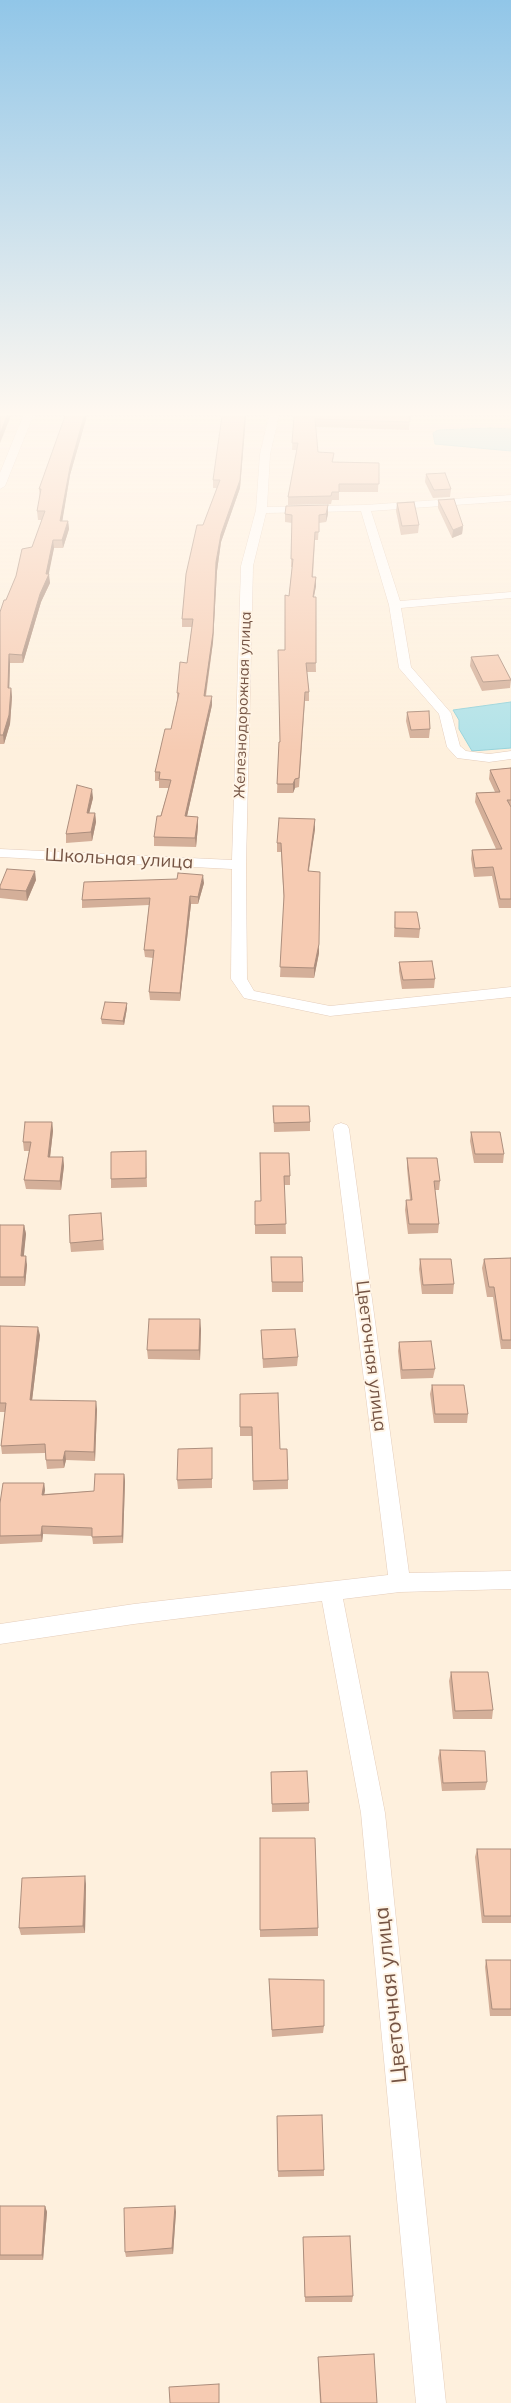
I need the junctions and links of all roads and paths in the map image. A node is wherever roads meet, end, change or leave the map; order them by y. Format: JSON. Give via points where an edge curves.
{"nodes":[{"id":1,"x":256,"y":528,"type":"edge"},
{"id":2,"x":371,"y":528,"type":"edge"},
{"id":3,"x":511,"y":595,"type":"edge"},
{"id":4,"x":395,"y":605,"type":"junction"},
{"id":5,"x":511,"y":755,"type":"edge"},
{"id":6,"x":0,"y":853,"type":"edge"},
{"id":7,"x":238,"y":865,"type":"junction"},
{"id":8,"x":511,"y":992,"type":"edge"},
{"id":9,"x":341,"y":1129,"type":"dead end"},
{"id":10,"x":511,"y":1580,"type":"edge"},
{"id":11,"x":400,"y":1583,"type":"junction"},
{"id":12,"x":331,"y":1590,"type":"junction"},
{"id":13,"x":0,"y":1634,"type":"edge"},
{"id":14,"x":431,"y":2403,"type":"edge"}],
"edges":[{"from":1,"to":7,"type":"street","name":"Железнодорожная улица","via":[[247,566]]},
{"from":2,"to":4,"type":"street"},
{"from":3,"to":4,"type":"street"},
{"from":4,"to":5,"type":"street","via":[[406,668],[445,713],[454,747],[462,755],[489,758]]},
{"from":6,"to":7,"type":"street","name":"Школьная улица"},
{"from":7,"to":8,"type":"street","name":"Железнодорожная улица","via":[[239,979],[249,995],[330,1011]]},
{"from":9,"to":11,"type":"street","name":"Цветочная улица"},
{"from":10,"to":11,"type":"street"},
{"from":11,"to":12,"type":"street"},
{"from":12,"to":13,"type":"street"},
{"from":12,"to":14,"type":"street","name":"Цветочная улица","via":[[373,1813]]}]}
